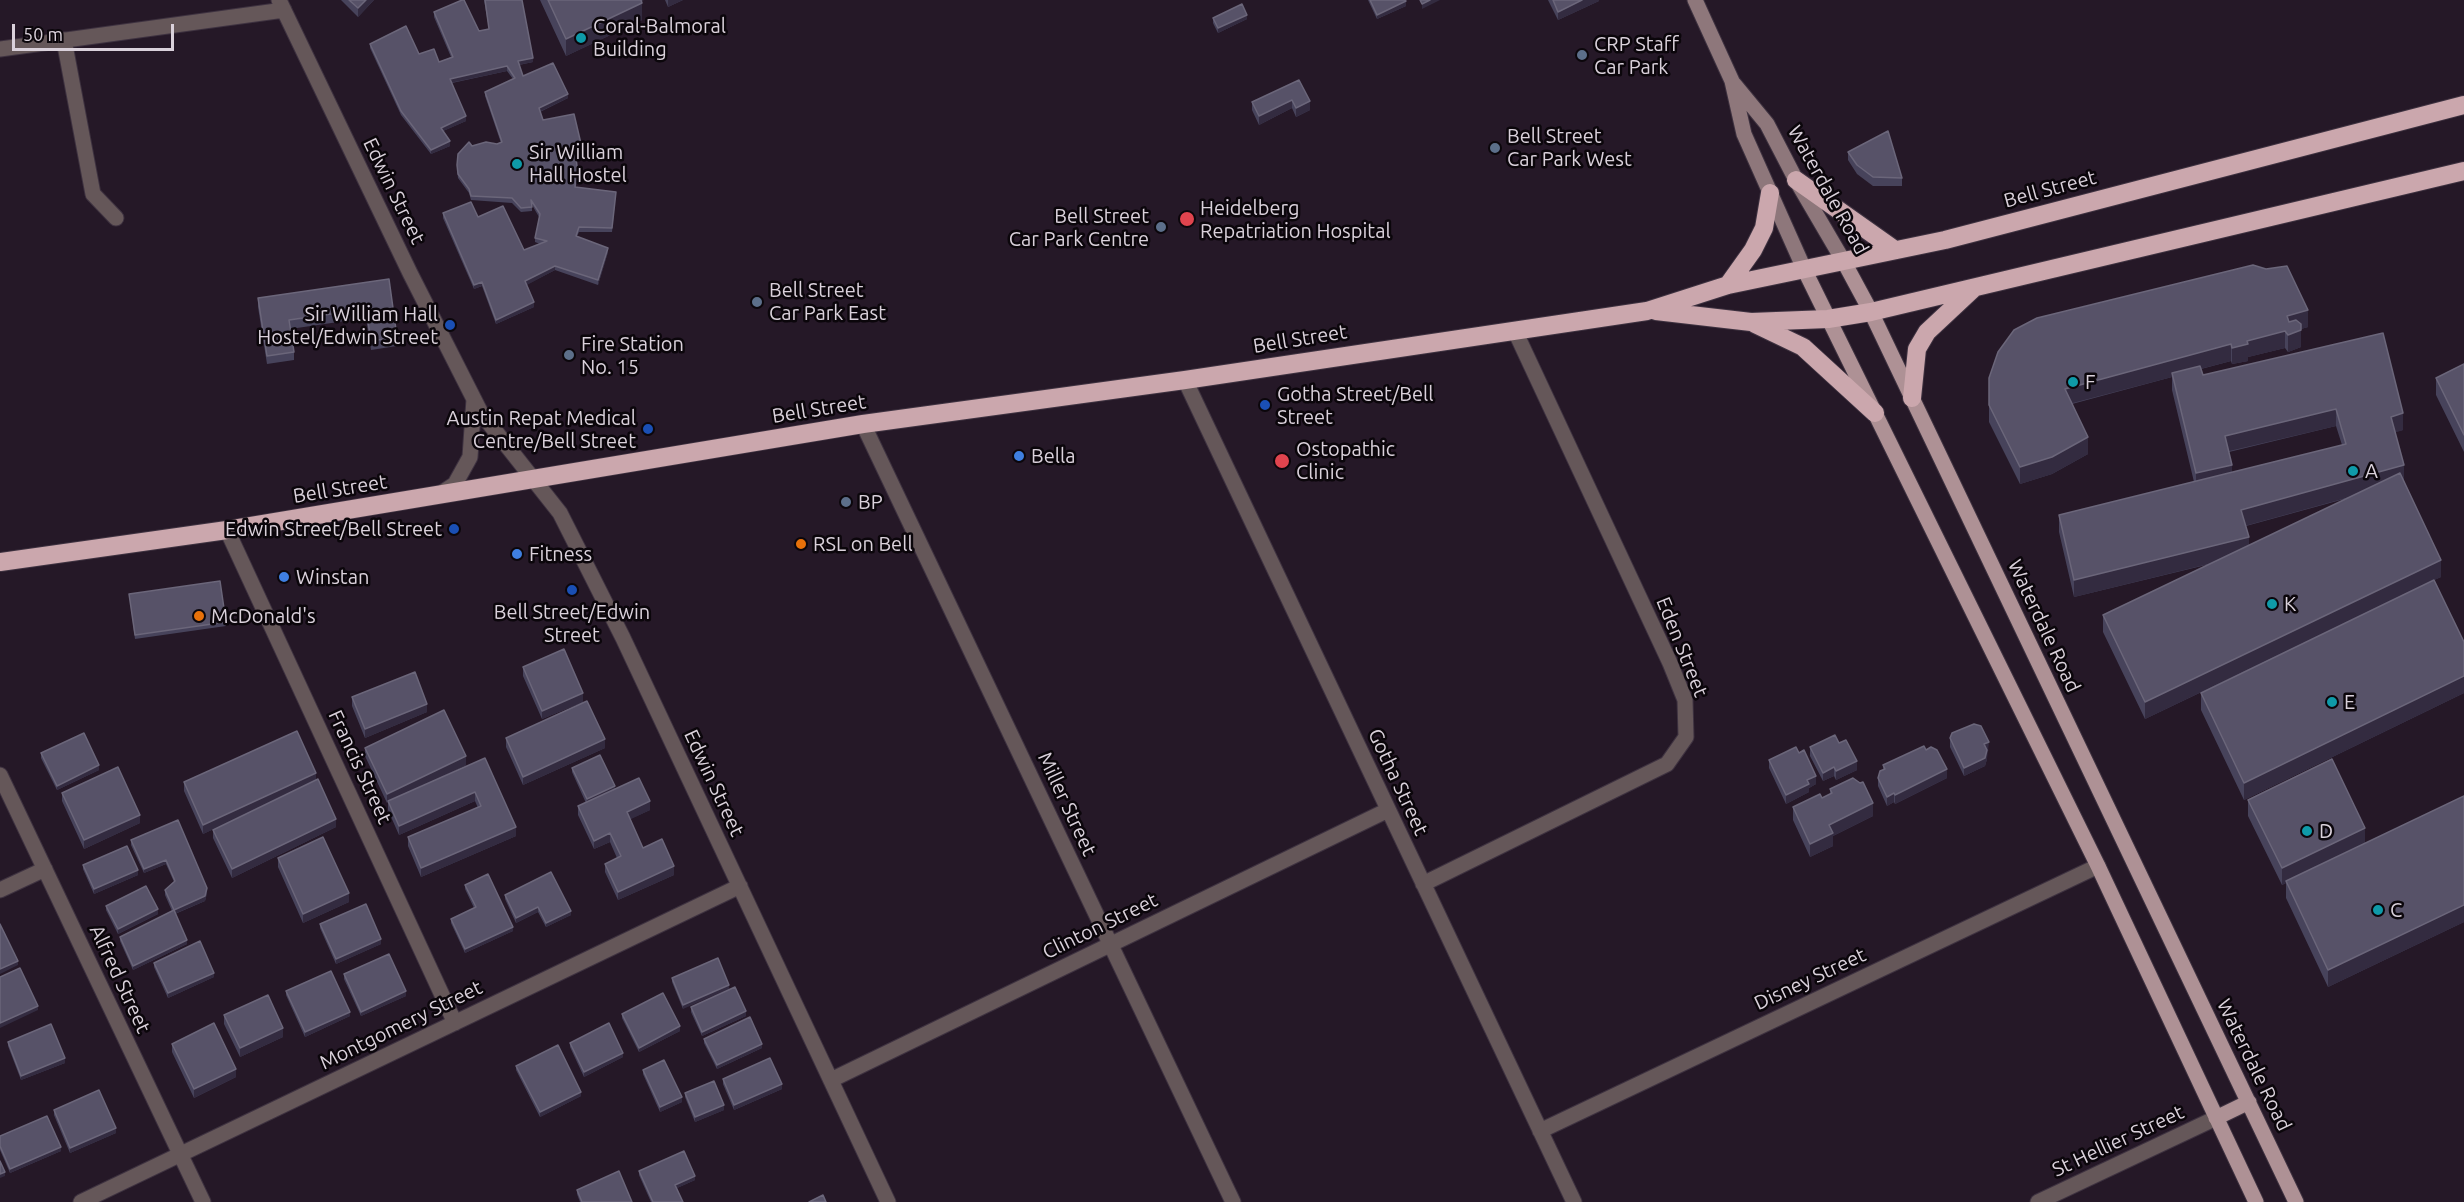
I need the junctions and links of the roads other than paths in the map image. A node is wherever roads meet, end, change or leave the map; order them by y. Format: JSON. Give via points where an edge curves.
{"nodes":[{"id":1,"x":1695,"y":0,"type":"edge"},
{"id":2,"x":281,"y":5,"type":"edge"},
{"id":3,"x":64,"y":40,"type":"junction"},
{"id":4,"x":0,"y":50,"type":"edge"},
{"id":5,"x":1732,"y":81,"type":"junction"},
{"id":6,"x":2464,"y":105,"type":"edge"},
{"id":7,"x":2464,"y":171,"type":"edge"},
{"id":8,"x":1796,"y":180,"type":"junction"},
{"id":9,"x":1770,"y":193,"type":"junction"},
{"id":10,"x":116,"y":218,"type":"dead end"},
{"id":11,"x":1895,"y":250,"type":"junction"},
{"id":12,"x":1844,"y":262,"type":"junction"},
{"id":13,"x":1805,"y":271,"type":"junction"},
{"id":14,"x":1728,"y":285,"type":"junction"},
{"id":15,"x":1974,"y":288,"type":"junction"},
{"id":16,"x":1647,"y":310,"type":"junction"},
{"id":17,"x":1871,"y":312,"type":"junction"},
{"id":18,"x":1828,"y":319,"type":"junction"},
{"id":19,"x":1751,"y":322,"type":"junction"},
{"id":20,"x":1515,"y":331,"type":"junction"},
{"id":21,"x":1185,"y":380,"type":"junction"},
{"id":22,"x":1912,"y":398,"type":"junction"},
{"id":23,"x":474,"y":399,"type":"junction"},
{"id":24,"x":1875,"y":412,"type":"junction"},
{"id":25,"x":863,"y":424,"type":"junction"},
{"id":26,"x":533,"y":480,"type":"junction"},
{"id":27,"x":437,"y":496,"type":"junction"},
{"id":28,"x":227,"y":530,"type":"junction"},
{"id":29,"x":0,"y":562,"type":"edge"},
{"id":30,"x":0,"y":775,"type":"edge"},
{"id":31,"x":1388,"y":810,"type":"junction"},
{"id":32,"x":2098,"y":866,"type":"junction"},
{"id":33,"x":45,"y":868,"type":"junction"},
{"id":34,"x":1423,"y":884,"type":"junction"},
{"id":35,"x":740,"y":886,"type":"junction"},
{"id":36,"x":0,"y":891,"type":"edge"},
{"id":37,"x":1111,"y":944,"type":"junction"},
{"id":38,"x":455,"y":1023,"type":"junction"},
{"id":39,"x":831,"y":1080,"type":"junction"},
{"id":40,"x":2249,"y":1102,"type":"junction"},
{"id":41,"x":2216,"y":1118,"type":"junction"},
{"id":42,"x":1540,"y":1131,"type":"junction"},
{"id":43,"x":180,"y":1154,"type":"junction"},
{"id":44,"x":81,"y":1202,"type":"edge"},
{"id":45,"x":203,"y":1202,"type":"edge"},
{"id":46,"x":888,"y":1202,"type":"edge"},
{"id":47,"x":1233,"y":1202,"type":"edge"},
{"id":48,"x":1574,"y":1202,"type":"edge"},
{"id":49,"x":2038,"y":1202,"type":"edge"},
{"id":50,"x":2256,"y":1202,"type":"edge"},
{"id":51,"x":2296,"y":1202,"type":"edge"}],
"edges":[{"from":1,"to":5,"type":"street","name":"Waterdale Road"},
{"from":2,"to":3,"type":"street"},
{"from":2,"to":23,"type":"street","name":"Edwin Street"},
{"from":3,"to":4,"type":"street"},
{"from":3,"to":10,"type":"street","via":[[93,194]]},
{"from":5,"to":8,"type":"street","name":"Waterdale Road","via":[[1767,124]]},
{"from":5,"to":9,"type":"street","name":"Waterdale Road","via":[[1744,134]]},
{"from":6,"to":11,"type":"highway","name":"Bell Street"},
{"from":7,"to":15,"type":"highway","name":"Bell Street"},
{"from":8,"to":11,"type":"highway"},
{"from":8,"to":12,"type":"street","name":"Waterdale Road"},
{"from":9,"to":13,"type":"street","name":"Waterdale Road"},
{"from":9,"to":14,"type":"highway","via":[[1764,228]]},
{"from":11,"to":12,"type":"highway","name":"Bell Street"},
{"from":12,"to":13,"type":"highway","name":"Bell Street"},
{"from":12,"to":17,"type":"main road","name":"Waterdale Road"},
{"from":13,"to":14,"type":"highway","name":"Bell Street"},
{"from":13,"to":18,"type":"main road","name":"Waterdale Road"},
{"from":14,"to":16,"type":"highway","name":"Bell Street"},
{"from":15,"to":17,"type":"highway","name":"Bell Street"},
{"from":15,"to":22,"type":"highway","via":[[1928,332],[1917,349]]},
{"from":16,"to":19,"type":"highway","name":"Bell Street"},
{"from":16,"to":20,"type":"highway","name":"Bell Street"},
{"from":17,"to":18,"type":"highway","name":"Bell Street"},
{"from":17,"to":22,"type":"main road","name":"Waterdale Road"},
{"from":18,"to":19,"type":"highway","name":"Bell Street"},
{"from":18,"to":24,"type":"main road","name":"Waterdale Road"},
{"from":19,"to":24,"type":"highway","via":[[1803,347]]},
{"from":20,"to":21,"type":"highway","name":"Bell Street"},
{"from":20,"to":34,"type":"street","name":"Eden Street","via":[[1674,672],[1685,700],[1686,737],[1667,764]]},
{"from":21,"to":25,"type":"highway","name":"Bell Street"},
{"from":21,"to":31,"type":"street","name":"Gotha Street"},
{"from":22,"to":40,"type":"main road","name":"Waterdale Road"},
{"from":23,"to":26,"type":"street","name":"Edwin Street"},
{"from":23,"to":27,"type":"street","via":[[470,457],[455,484]]},
{"from":24,"to":32,"type":"main road","name":"Waterdale Road"},
{"from":25,"to":26,"type":"highway","name":"Bell Street"},
{"from":25,"to":37,"type":"street","name":"Miller Street"},
{"from":26,"to":27,"type":"highway","name":"Bell Street"},
{"from":26,"to":35,"type":"street","name":"Edwin Street","via":[[560,513]]},
{"from":27,"to":28,"type":"highway","name":"Bell Street"},
{"from":28,"to":29,"type":"highway","name":"Bell Street"},
{"from":28,"to":38,"type":"street","name":"Francis Street"},
{"from":30,"to":33,"type":"street","name":"Alfred Street"},
{"from":31,"to":34,"type":"street","name":"Gotha Street"},
{"from":31,"to":37,"type":"street","name":"Clinton Street"},
{"from":32,"to":41,"type":"main road","name":"Waterdale Road"},
{"from":32,"to":42,"type":"street","name":"Disney Street"},
{"from":33,"to":36,"type":"street"},
{"from":33,"to":43,"type":"street","name":"Alfred Street"},
{"from":34,"to":42,"type":"street","name":"Gotha Street"},
{"from":35,"to":38,"type":"street","name":"Montgomery Street"},
{"from":35,"to":39,"type":"street","name":"Edwin Street"},
{"from":37,"to":39,"type":"street","name":"Clinton Street"},
{"from":37,"to":47,"type":"street","name":"Miller Street"},
{"from":38,"to":43,"type":"street","name":"Montgomery Street"},
{"from":39,"to":46,"type":"street","name":"Edwin Street"},
{"from":40,"to":41,"type":"main road"},
{"from":40,"to":51,"type":"main road","name":"Waterdale Road"},
{"from":41,"to":49,"type":"street","name":"St Hellier Street"},
{"from":41,"to":50,"type":"main road","name":"Waterdale Road"},
{"from":42,"to":48,"type":"street","name":"Gotha Street"},
{"from":43,"to":44,"type":"street","name":"Montgomery Street"},
{"from":43,"to":45,"type":"street","name":"Alfred Street"}]}
